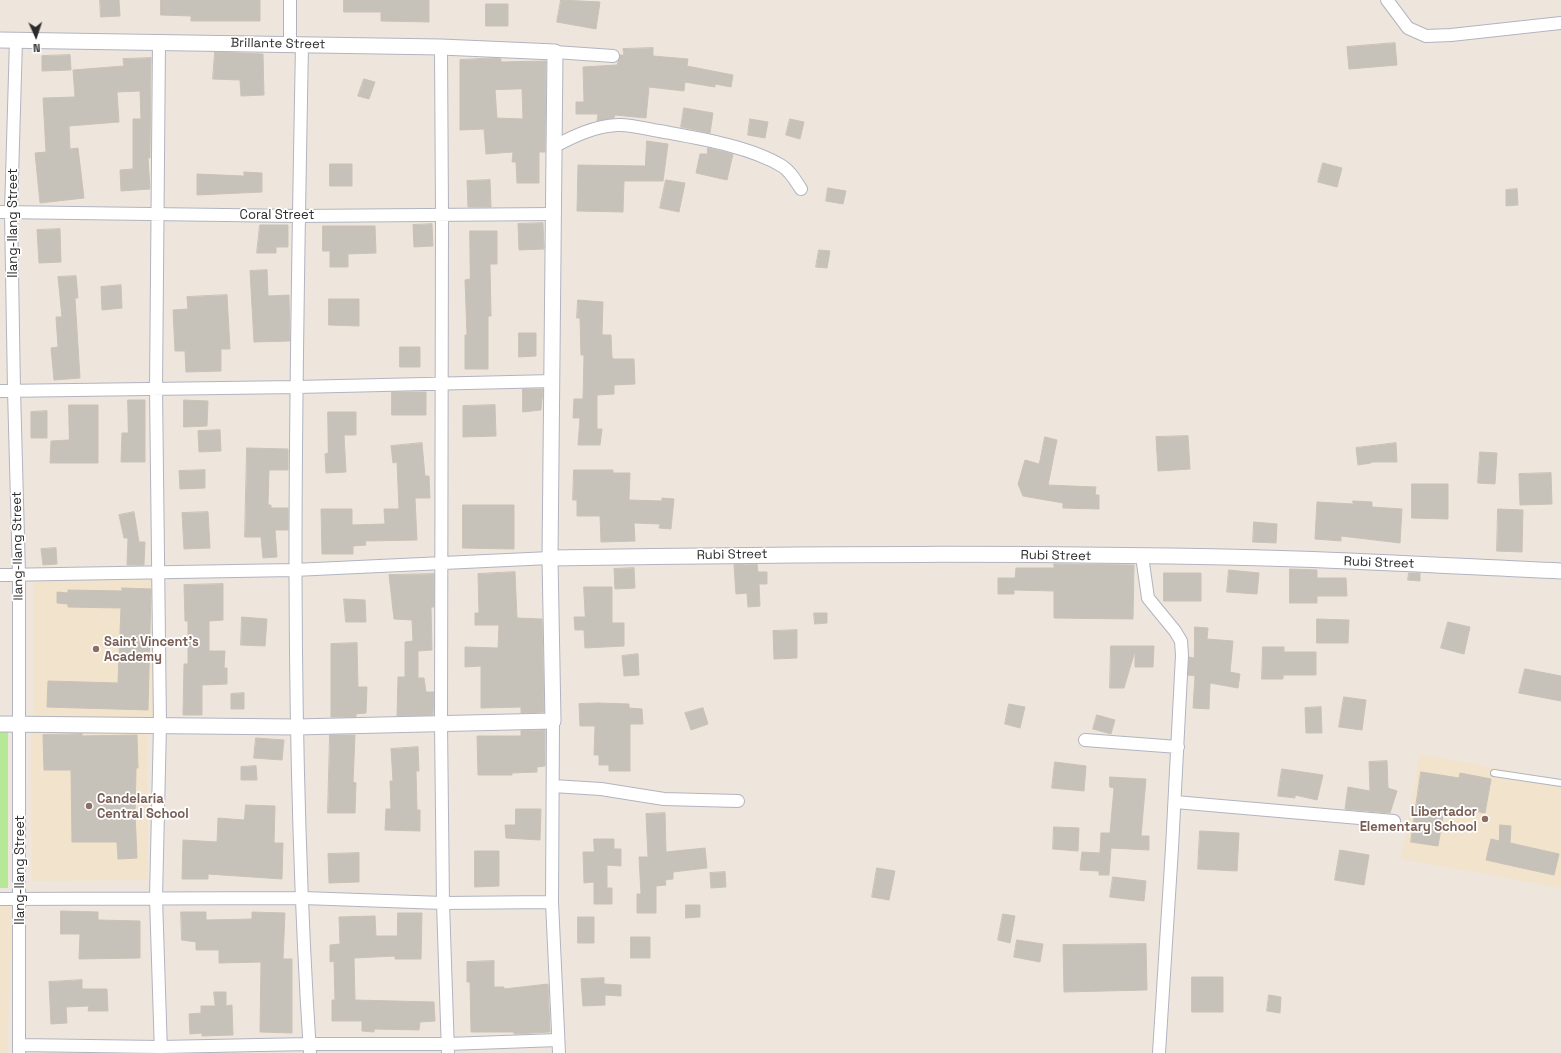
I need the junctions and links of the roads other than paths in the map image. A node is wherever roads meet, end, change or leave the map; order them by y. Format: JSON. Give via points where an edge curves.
{"nodes":[{"id":1,"x":290,"y":0,"type":"edge"},
{"id":2,"x":1387,"y":0,"type":"edge"},
{"id":3,"x":1561,"y":23,"type":"edge"},
{"id":4,"x":0,"y":40,"type":"edge"},
{"id":5,"x":16,"y":40,"type":"junction"},
{"id":6,"x":159,"y":41,"type":"junction"},
{"id":7,"x":296,"y":44,"type":"junction"},
{"id":8,"x":441,"y":46,"type":"junction"},
{"id":9,"x":555,"y":52,"type":"junction"},
{"id":10,"x":613,"y":56,"type":"dead end"},
{"id":11,"x":555,"y":146,"type":"junction"},
{"id":12,"x":801,"y":189,"type":"dead end"},
{"id":13,"x":6,"y":212,"type":"edge"},
{"id":14,"x":554,"y":214,"type":"junction"},
{"id":15,"x":157,"y":215,"type":"junction"},
{"id":16,"x":442,"y":215,"type":"junction"},
{"id":17,"x":299,"y":216,"type":"junction"},
{"id":18,"x":553,"y":381,"type":"junction"},
{"id":19,"x":441,"y":382,"type":"junction"},
{"id":20,"x":297,"y":388,"type":"junction"},
{"id":21,"x":156,"y":389,"type":"junction"},
{"id":22,"x":14,"y":390,"type":"junction"},
{"id":23,"x":0,"y":391,"type":"edge"},
{"id":24,"x":1142,"y":556,"type":"junction"},
{"id":25,"x":550,"y":558,"type":"junction"},
{"id":26,"x":442,"y":563,"type":"junction"},
{"id":27,"x":294,"y":570,"type":"junction"},
{"id":28,"x":1561,"y":571,"type":"edge"},
{"id":29,"x":157,"y":573,"type":"junction"},
{"id":30,"x":19,"y":574,"type":"junction"},
{"id":31,"x":0,"y":575,"type":"edge"},
{"id":32,"x":553,"y":721,"type":"junction"},
{"id":33,"x":0,"y":724,"type":"edge"},
{"id":34,"x":21,"y":724,"type":"junction"},
{"id":35,"x":441,"y":724,"type":"junction"},
{"id":36,"x":160,"y":725,"type":"junction"},
{"id":37,"x":296,"y":727,"type":"junction"},
{"id":38,"x":1085,"y":740,"type":"dead end"},
{"id":39,"x":1178,"y":747,"type":"junction"},
{"id":40,"x":1494,"y":773,"type":"dead end"},
{"id":41,"x":1561,"y":783,"type":"edge"},
{"id":42,"x":552,"y":786,"type":"junction"},
{"id":43,"x":738,"y":801,"type":"dead end"},
{"id":44,"x":1175,"y":802,"type":"junction"},
{"id":45,"x":1394,"y":821,"type":"dead end"},
{"id":46,"x":156,"y":898,"type":"junction"},
{"id":47,"x":303,"y":898,"type":"junction"},
{"id":48,"x":0,"y":899,"type":"edge"},
{"id":49,"x":20,"y":899,"type":"junction"},
{"id":50,"x":552,"y":902,"type":"junction"},
{"id":51,"x":443,"y":903,"type":"junction"},
{"id":52,"x":558,"y":1040,"type":"junction"},
{"id":53,"x":19,"y":1049,"type":"edge"},
{"id":54,"x":310,"y":1049,"type":"edge"},
{"id":55,"x":448,"y":1049,"type":"edge"},
{"id":56,"x":161,"y":1050,"type":"edge"},
{"id":57,"x":559,"y":1053,"type":"edge"},
{"id":58,"x":1159,"y":1053,"type":"edge"}],
"edges":[{"from":1,"to":7,"type":"street"},
{"from":2,"to":3,"type":"street","via":[[1408,28],[1426,36]]},
{"from":4,"to":5,"type":"street","name":"Brillante Street"},
{"from":5,"to":6,"type":"street","name":"Brillante Street"},
{"from":5,"to":13,"type":"street","name":"Ilang-Ilang Street"},
{"from":6,"to":7,"type":"street","name":"Brillante Street"},
{"from":6,"to":15,"type":"street"},
{"from":7,"to":8,"type":"street","name":"Brillante Street"},
{"from":7,"to":17,"type":"street"},
{"from":8,"to":9,"type":"street","name":"Brillante Street"},
{"from":8,"to":16,"type":"street"},
{"from":9,"to":10,"type":"street"},
{"from":9,"to":11,"type":"street"},
{"from":11,"to":12,"type":"street","via":[[583,132],[601,127],[630,126],[701,139],[766,157],[792,174]]},
{"from":11,"to":14,"type":"street"},
{"from":13,"to":15,"type":"street","name":"Coral Street"},
{"from":13,"to":22,"type":"street","name":"Ilang-Ilang Street"},
{"from":14,"to":16,"type":"street","name":"Coral Street"},
{"from":14,"to":18,"type":"street"},
{"from":15,"to":17,"type":"street","name":"Coral Street"},
{"from":15,"to":21,"type":"street"},
{"from":16,"to":17,"type":"street","name":"Coral Street"},
{"from":16,"to":19,"type":"street"},
{"from":17,"to":20,"type":"street"},
{"from":18,"to":19,"type":"street"},
{"from":18,"to":25,"type":"street"},
{"from":19,"to":20,"type":"street"},
{"from":19,"to":26,"type":"street"},
{"from":20,"to":21,"type":"street"},
{"from":20,"to":27,"type":"street"},
{"from":21,"to":22,"type":"street"},
{"from":21,"to":29,"type":"street"},
{"from":22,"to":23,"type":"street"},
{"from":22,"to":30,"type":"street","name":"Ilang-Ilang Street"},
{"from":24,"to":25,"type":"street","name":"Rubi Street","via":[[835,554]]},
{"from":24,"to":28,"type":"street","name":"Rubi Street","via":[[1297,559]]},
{"from":24,"to":39,"type":"street","via":[[1148,598],[1165,616],[1181,641]]},
{"from":25,"to":26,"type":"street"},
{"from":25,"to":32,"type":"street"},
{"from":26,"to":27,"type":"street"},
{"from":26,"to":35,"type":"street"},
{"from":27,"to":29,"type":"street"},
{"from":27,"to":37,"type":"street"},
{"from":29,"to":30,"type":"street"},
{"from":29,"to":36,"type":"street"},
{"from":30,"to":31,"type":"street"},
{"from":30,"to":34,"type":"street","name":"Ilang-Ilang Street"},
{"from":32,"to":35,"type":"street"},
{"from":32,"to":42,"type":"street"},
{"from":33,"to":34,"type":"street"},
{"from":34,"to":36,"type":"street"},
{"from":34,"to":49,"type":"street","name":"Ilang-Ilang Street"},
{"from":35,"to":37,"type":"street"},
{"from":35,"to":51,"type":"street"},
{"from":36,"to":37,"type":"street"},
{"from":36,"to":46,"type":"street"},
{"from":37,"to":47,"type":"street"},
{"from":38,"to":39,"type":"street"},
{"from":39,"to":44,"type":"street"},
{"from":40,"to":41,"type":"lane"},
{"from":42,"to":43,"type":"street","via":[[601,789],[664,799]]},
{"from":42,"to":50,"type":"street"},
{"from":44,"to":45,"type":"street"},
{"from":44,"to":58,"type":"street"},
{"from":46,"to":47,"type":"street"},
{"from":46,"to":49,"type":"street"},
{"from":46,"to":56,"type":"street"},
{"from":47,"to":51,"type":"street"},
{"from":47,"to":54,"type":"street"},
{"from":48,"to":49,"type":"street"},
{"from":49,"to":53,"type":"street","name":"Ilang-Ilang Street"},
{"from":50,"to":51,"type":"street"},
{"from":50,"to":52,"type":"street"},
{"from":51,"to":55,"type":"street"},
{"from":52,"to":55,"type":"street"},
{"from":52,"to":57,"type":"street"},
{"from":53,"to":56,"type":"street"},
{"from":54,"to":55,"type":"street"},
{"from":54,"to":56,"type":"street"}]}
